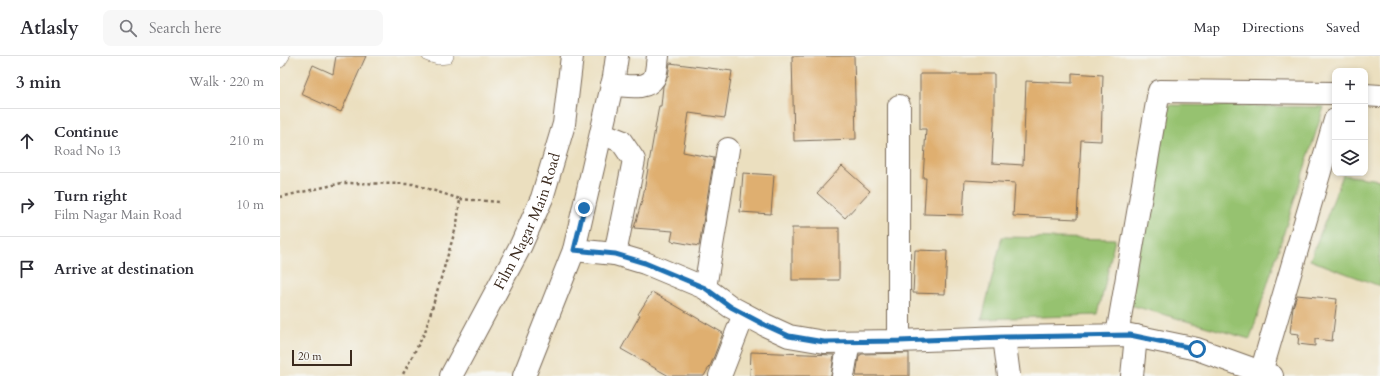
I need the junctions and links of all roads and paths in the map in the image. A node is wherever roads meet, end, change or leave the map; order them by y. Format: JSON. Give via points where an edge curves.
{"nodes":[{"id":1,"x":284,"y":56,"type":"edge"},
{"id":2,"x":428,"y":56,"type":"edge"},
{"id":3,"x":448,"y":56,"type":"edge"},
{"id":4,"x":572,"y":56,"type":"edge"},
{"id":5,"x":617,"y":56,"type":"edge"},
{"id":6,"x":658,"y":56,"type":"edge"},
{"id":7,"x":280,"y":62,"type":"edge"},
{"id":8,"x":612,"y":85,"type":"junction"},
{"id":9,"x":1332,"y":93,"type":"edge"},
{"id":10,"x":1368,"y":95,"type":"edge"},
{"id":11,"x":1380,"y":96,"type":"edge"},
{"id":12,"x":899,"y":106,"type":"dead end"},
{"id":13,"x":1332,"y":131,"type":"edge"},
{"id":14,"x":601,"y":132,"type":"junction"},
{"id":15,"x":728,"y":148,"type":"dead end"},
{"id":16,"x":280,"y":197,"type":"edge"},
{"id":17,"x":460,"y":199,"type":"junction"},
{"id":18,"x":500,"y":202,"type":"dead end"},
{"id":19,"x":574,"y":250,"type":"junction"},
{"id":20,"x":615,"y":254,"type":"junction"},
{"id":21,"x":705,"y":288,"type":"junction"},
{"id":22,"x":744,"y":314,"type":"junction"},
{"id":23,"x":1126,"y":336,"type":"junction"},
{"id":24,"x":1004,"y":337,"type":"junction"},
{"id":25,"x":899,"y":341,"type":"junction"},
{"id":26,"x":849,"y":342,"type":"junction"},
{"id":27,"x":1264,"y":375,"type":"edge"},
{"id":28,"x":402,"y":376,"type":"edge"},
{"id":29,"x":451,"y":376,"type":"edge"},
{"id":30,"x":524,"y":376,"type":"edge"},
{"id":31,"x":720,"y":376,"type":"edge"},
{"id":32,"x":843,"y":376,"type":"edge"},
{"id":33,"x":1009,"y":376,"type":"edge"},
{"id":34,"x":1132,"y":376,"type":"edge"}],
"edges":[{"from":1,"to":7,"type":"lane"},
{"from":2,"to":3,"type":"lane","via":[[438,59]]},
{"from":4,"to":29,"type":"street","name":"Film Nagar Main Road","via":[[564,124],[542,198],[522,245]]},
{"from":5,"to":8,"type":"street"},
{"from":6,"to":8,"type":"street","via":[[654,77],[650,83],[643,87]]},
{"from":8,"to":14,"type":"street"},
{"from":9,"to":23,"type":"street","via":[[1159,91]]},
{"from":10,"to":11,"type":"street"},
{"from":12,"to":25,"type":"street"},
{"from":13,"to":27,"type":"street"},
{"from":14,"to":19,"type":"street"},
{"from":14,"to":20,"type":"street","via":[[621,141],[634,160]]},
{"from":15,"to":21,"type":"street"},
{"from":16,"to":17,"type":"path","via":[[342,183],[413,184]]},
{"from":17,"to":18,"type":"path"},
{"from":17,"to":28,"type":"path","via":[[457,224],[425,332]]},
{"from":19,"to":20,"type":"street"},
{"from":19,"to":30,"type":"street"},
{"from":20,"to":21,"type":"street","via":[[645,263]]},
{"from":21,"to":22,"type":"street"},
{"from":22,"to":26,"type":"street","via":[[789,336],[824,342]]},
{"from":22,"to":31,"type":"street"},
{"from":23,"to":24,"type":"street"},
{"from":23,"to":27,"type":"street","via":[[1197,349]]},
{"from":23,"to":34,"type":"street"},
{"from":24,"to":25,"type":"street"},
{"from":24,"to":33,"type":"street"},
{"from":25,"to":26,"type":"street"},
{"from":26,"to":32,"type":"street"}]}
